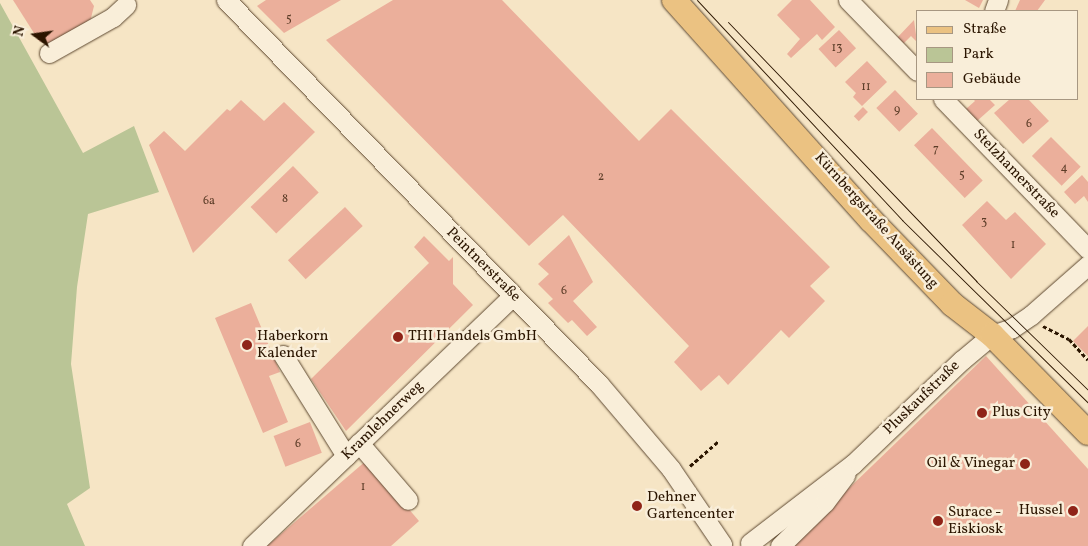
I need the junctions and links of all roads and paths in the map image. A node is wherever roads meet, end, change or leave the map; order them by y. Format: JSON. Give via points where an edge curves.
{"nodes":[{"id":1,"x":226,"y":0,"type":"edge"},
{"id":2,"x":674,"y":0,"type":"edge"},
{"id":3,"x":848,"y":0,"type":"edge"},
{"id":4,"x":126,"y":4,"type":"dead end"},
{"id":5,"x":49,"y":53,"type":"dead end"},
{"id":6,"x":916,"y":70,"type":"edge"},
{"id":7,"x":944,"y":100,"type":"edge"},
{"id":8,"x":1088,"y":249,"type":"edge"},
{"id":9,"x":1088,"y":265,"type":"edge"},
{"id":10,"x":513,"y":296,"type":"junction"},
{"id":11,"x":1040,"y":324,"type":"dead end"},
{"id":12,"x":992,"y":335,"type":"junction"},
{"id":13,"x":283,"y":355,"type":"dead end"},
{"id":14,"x":1088,"y":360,"type":"edge"},
{"id":15,"x":1088,"y":433,"type":"edge"},
{"id":16,"x":718,"y":442,"type":"dead end"},
{"id":17,"x":352,"y":450,"type":"junction"},
{"id":18,"x":853,"y":464,"type":"junction"},
{"id":19,"x":689,"y":467,"type":"dead end"},
{"id":20,"x":408,"y":500,"type":"dead end"},
{"id":21,"x":752,"y":544,"type":"edge"},
{"id":22,"x":721,"y":545,"type":"edge"},
{"id":23,"x":252,"y":546,"type":"edge"},
{"id":24,"x":780,"y":546,"type":"edge"}],
"edges":[{"from":1,"to":10,"type":"street","name":"Peintnerstraße"},
{"from":2,"to":12,"type":"main road","name":"Kürnbergstraße Ausästung","via":[[878,227],[952,304]]},
{"from":3,"to":6,"type":"street"},
{"from":4,"to":5,"type":"street","via":[[113,17]]},
{"from":7,"to":8,"type":"street","name":"Stelzhamerstraße"},
{"from":9,"to":12,"type":"street","name":"Pluskaufstraße","via":[[1031,315],[1012,328]]},
{"from":10,"to":17,"type":"street","name":"Kramlehnerweg"},
{"from":10,"to":22,"type":"street","name":"Peintnerstraße","via":[[650,442],[697,503]]},
{"from":11,"to":14,"type":"path","via":[[1068,340]]},
{"from":12,"to":15,"type":"main road","name":"Kürnbergstraße Ausästung"},
{"from":12,"to":18,"type":"street","name":"Pluskaufstraße"},
{"from":13,"to":17,"type":"street"},
{"from":16,"to":19,"type":"path"},
{"from":17,"to":20,"type":"street"},
{"from":17,"to":23,"type":"street","name":"Kramlehnerweg"},
{"from":18,"to":21,"type":"street"},
{"from":18,"to":24,"type":"street","via":[[825,502]]},
{"from":21,"to":22,"type":"street","via":[[740,540]]}]}
